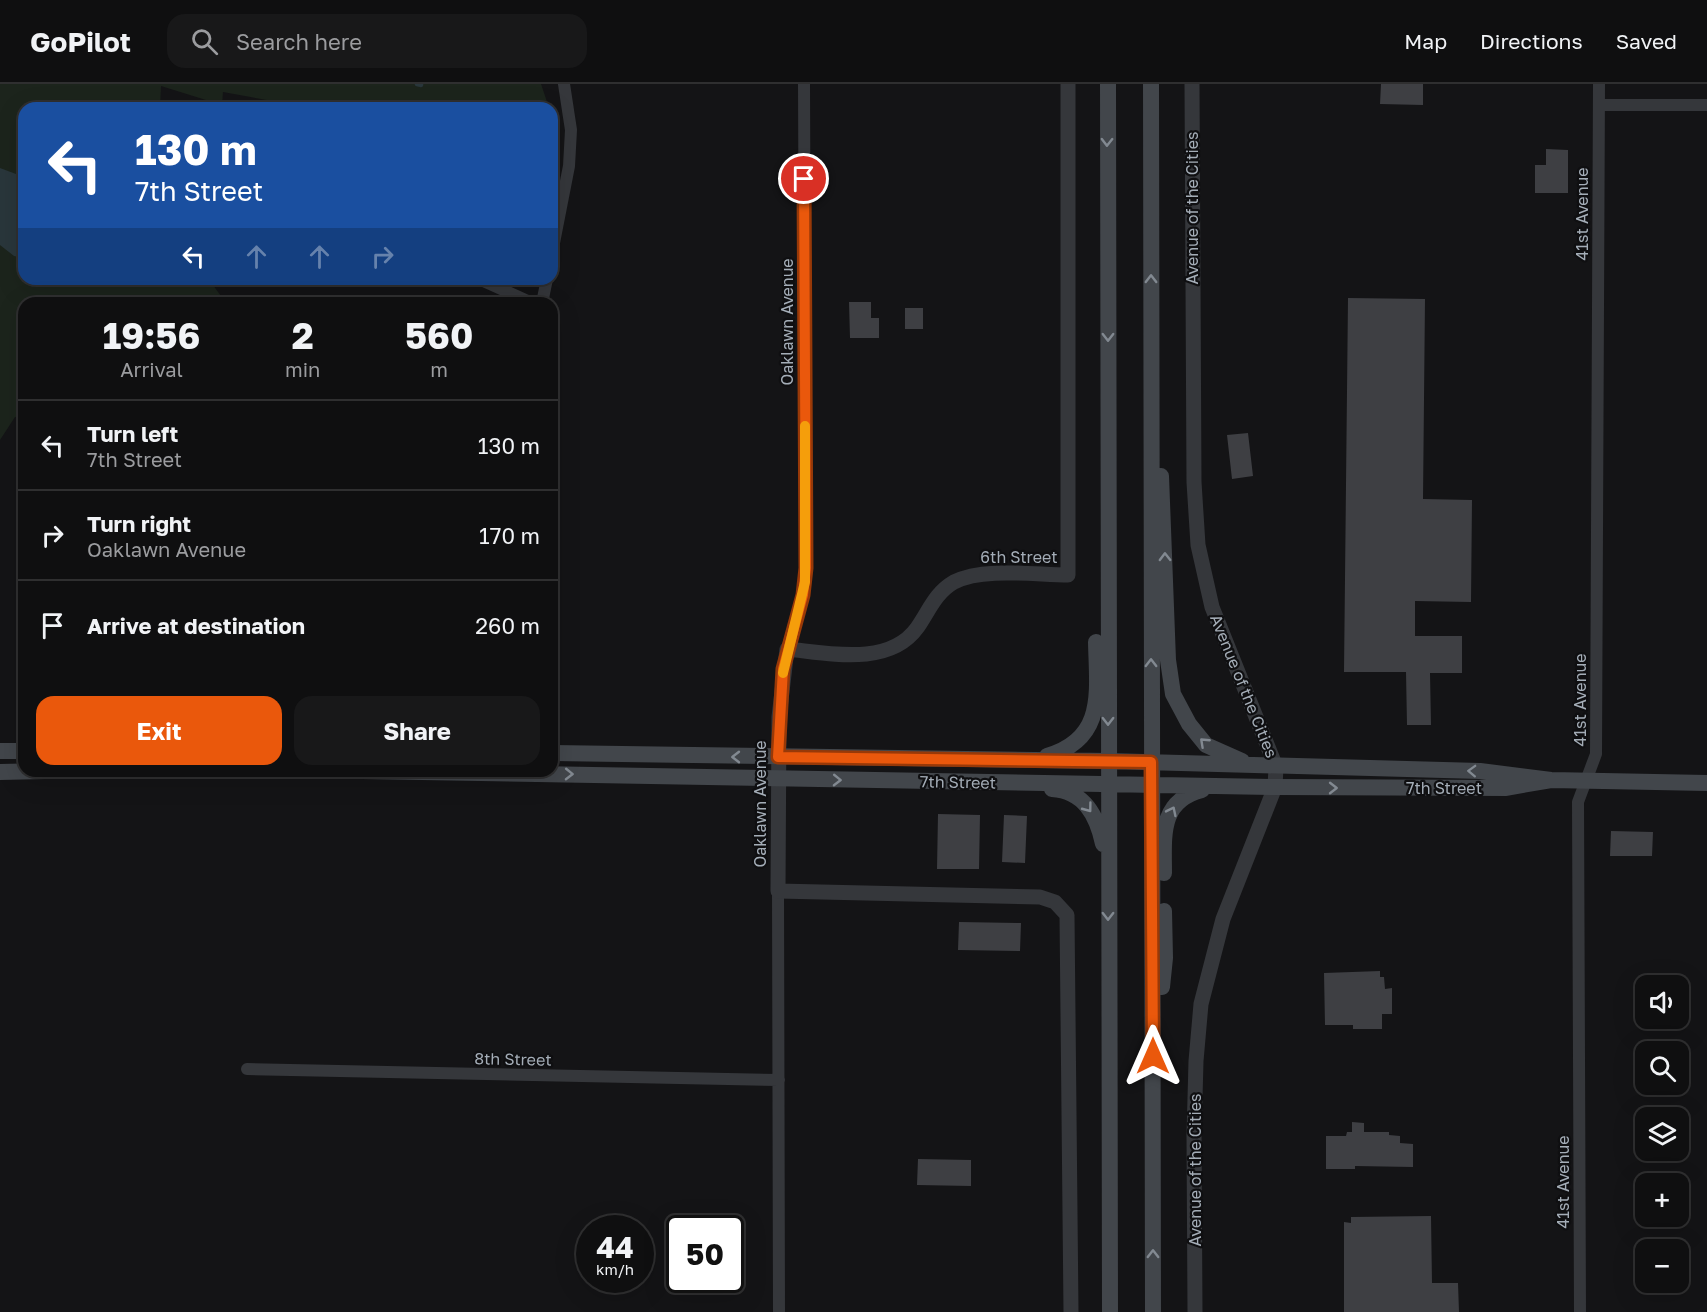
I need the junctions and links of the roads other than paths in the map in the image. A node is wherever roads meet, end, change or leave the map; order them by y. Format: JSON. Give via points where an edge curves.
{"nodes":[{"id":1,"x":564,"y":84,"type":"edge"},
{"id":2,"x":804,"y":84,"type":"edge"},
{"id":3,"x":1068,"y":84,"type":"edge"},
{"id":4,"x":1108,"y":84,"type":"edge"},
{"id":5,"x":1151,"y":84,"type":"edge"},
{"id":6,"x":1192,"y":84,"type":"edge"},
{"id":7,"x":1599,"y":84,"type":"edge"},
{"id":8,"x":1599,"y":105,"type":"junction"},
{"id":9,"x":1707,"y":105,"type":"edge"},
{"id":10,"x":558,"y":222,"type":"edge"},
{"id":11,"x":492,"y":285,"type":"edge"},
{"id":12,"x":519,"y":297,"type":"edge"},
{"id":13,"x":1151,"y":368,"type":"junction"},
{"id":14,"x":1107,"y":488,"type":"junction"},
{"id":15,"x":787,"y":649,"type":"junction"},
{"id":16,"x":18,"y":751,"type":"edge"},
{"id":17,"x":0,"y":752,"type":"edge"},
{"id":18,"x":558,"y":753,"type":"edge"},
{"id":19,"x":778,"y":757,"type":"junction"},
{"id":20,"x":1034,"y":761,"type":"junction"},
{"id":21,"x":1108,"y":761,"type":"junction"},
{"id":22,"x":1151,"y":762,"type":"junction"},
{"id":23,"x":1257,"y":767,"type":"junction"},
{"id":24,"x":1276,"y":767,"type":"junction"},
{"id":25,"x":0,"y":772,"type":"edge"},
{"id":26,"x":18,"y":772,"type":"edge"},
{"id":27,"x":558,"y":774,"type":"edge"},
{"id":28,"x":779,"y":778,"type":"junction"},
{"id":29,"x":1551,"y":780,"type":"junction"},
{"id":30,"x":1586,"y":781,"type":"junction"},
{"id":31,"x":994,"y":782,"type":"junction"},
{"id":32,"x":1108,"y":783,"type":"junction"},
{"id":33,"x":1707,"y":783,"type":"edge"},
{"id":34,"x":1152,"y":785,"type":"junction"},
{"id":35,"x":1219,"y":786,"type":"junction"},
{"id":36,"x":1275,"y":787,"type":"junction"},
{"id":37,"x":1108,"y":872,"type":"junction"},
{"id":38,"x":778,"y":891,"type":"junction"},
{"id":39,"x":247,"y":1069,"type":"dead end"},
{"id":40,"x":1153,"y":1078,"type":"junction"},
{"id":41,"x":779,"y":1080,"type":"junction"},
{"id":42,"x":779,"y":1312,"type":"edge"},
{"id":43,"x":1071,"y":1312,"type":"edge"},
{"id":44,"x":1110,"y":1312,"type":"edge"},
{"id":45,"x":1153,"y":1312,"type":"edge"},
{"id":46,"x":1195,"y":1312,"type":"edge"},
{"id":47,"x":1580,"y":1312,"type":"edge"}],
"edges":[{"from":1,"to":10,"type":"street","via":[[571,130],[569,166]]},
{"from":2,"to":15,"type":"street","name":"Oaklawn Avenue","via":[[806,568],[803,595]]},
{"from":3,"to":15,"type":"street","name":"6th Street","via":[[1068,575],[975,575],[955,582],[935,598],[911,635],[884,652]]},
{"from":4,"to":14,"type":"main road","one_way":true},
{"from":13,"to":5,"type":"main road","one_way":true},
{"from":6,"to":24,"type":"street","name":"Avenue of the Cities","via":[[1193,435],[1198,545],[1212,608]]},
{"from":7,"to":8,"type":"street","name":"41st Avenue"},
{"from":8,"to":9,"type":"street"},
{"from":8,"to":30,"type":"street","name":"41st Avenue","via":[[1596,754]]},
{"from":11,"to":12,"type":"street"},
{"from":22,"to":13,"type":"main road","one_way":true},
{"from":23,"to":13,"type":"main road","one_way":true,"via":[[1206,745],[1173,694],[1168,660],[1163,501]]},
{"from":14,"to":20,"type":"main road","via":[[1096,596],[1095,712],[1087,731],[1072,747]]},
{"from":14,"to":21,"type":"main road","one_way":true},
{"from":15,"to":19,"type":"street","name":"Oaklawn Avenue"},
{"from":16,"to":17,"type":"main road"},
{"from":19,"to":18,"type":"main road","name":"7th Street","one_way":true},
{"from":19,"to":20,"type":"main road","name":"7th Street"},
{"from":19,"to":28,"type":"street","name":"Oaklawn Avenue"},
{"from":20,"to":21,"type":"main road","name":"7th Street"},
{"from":21,"to":22,"type":"main road","name":"7th Street"},
{"from":21,"to":32,"type":"main road"},
{"from":22,"to":23,"type":"main road","name":"7th Street"},
{"from":22,"to":34,"type":"main road"},
{"from":23,"to":24,"type":"main road","name":"7th Street"},
{"from":29,"to":24,"type":"main road","name":"7th Street","one_way":true,"via":[[1479,771]]},
{"from":24,"to":36,"type":"street","name":"Avenue of the Cities"},
{"from":25,"to":26,"type":"main road"},
{"from":27,"to":28,"type":"main road","name":"7th Street","one_way":true},
{"from":28,"to":31,"type":"main road","name":"7th Street","one_way":true},
{"from":28,"to":38,"type":"street","name":"Oaklawn Avenue"},
{"from":29,"to":30,"type":"main road","name":"7th Street"},
{"from":36,"to":29,"type":"main road","name":"7th Street","one_way":true,"via":[[1505,788]]},
{"from":30,"to":33,"type":"main road","name":"7th Street"},
{"from":30,"to":47,"type":"street","name":"41st Avenue","via":[[1578,800]]},
{"from":31,"to":32,"type":"main road","name":"7th Street"},
{"from":31,"to":37,"type":"main road","one_way":true,"via":[[1059,789],[1083,801],[1100,830]]},
{"from":32,"to":34,"type":"main road","name":"7th Street"},
{"from":32,"to":37,"type":"main road"},
{"from":34,"to":35,"type":"main road","name":"7th Street"},
{"from":34,"to":40,"type":"main road"},
{"from":35,"to":36,"type":"main road","name":"7th Street"},
{"from":40,"to":35,"type":"main road","one_way":true,"via":[[1165,958],[1164,835],[1170,813],[1185,794]]},
{"from":36,"to":46,"type":"street","name":"Avenue of the Cities","via":[[1223,919],[1201,1004],[1195,1103]]},
{"from":37,"to":44,"type":"main road","one_way":true},
{"from":38,"to":41,"type":"street","name":"Oaklawn Avenue"},
{"from":38,"to":43,"type":"street","via":[[1040,897],[1061,906],[1069,923]]},
{"from":39,"to":41,"type":"street","name":"8th Street"},
{"from":45,"to":40,"type":"main road","one_way":true},
{"from":41,"to":42,"type":"street","name":"Oaklawn Avenue"}]}
